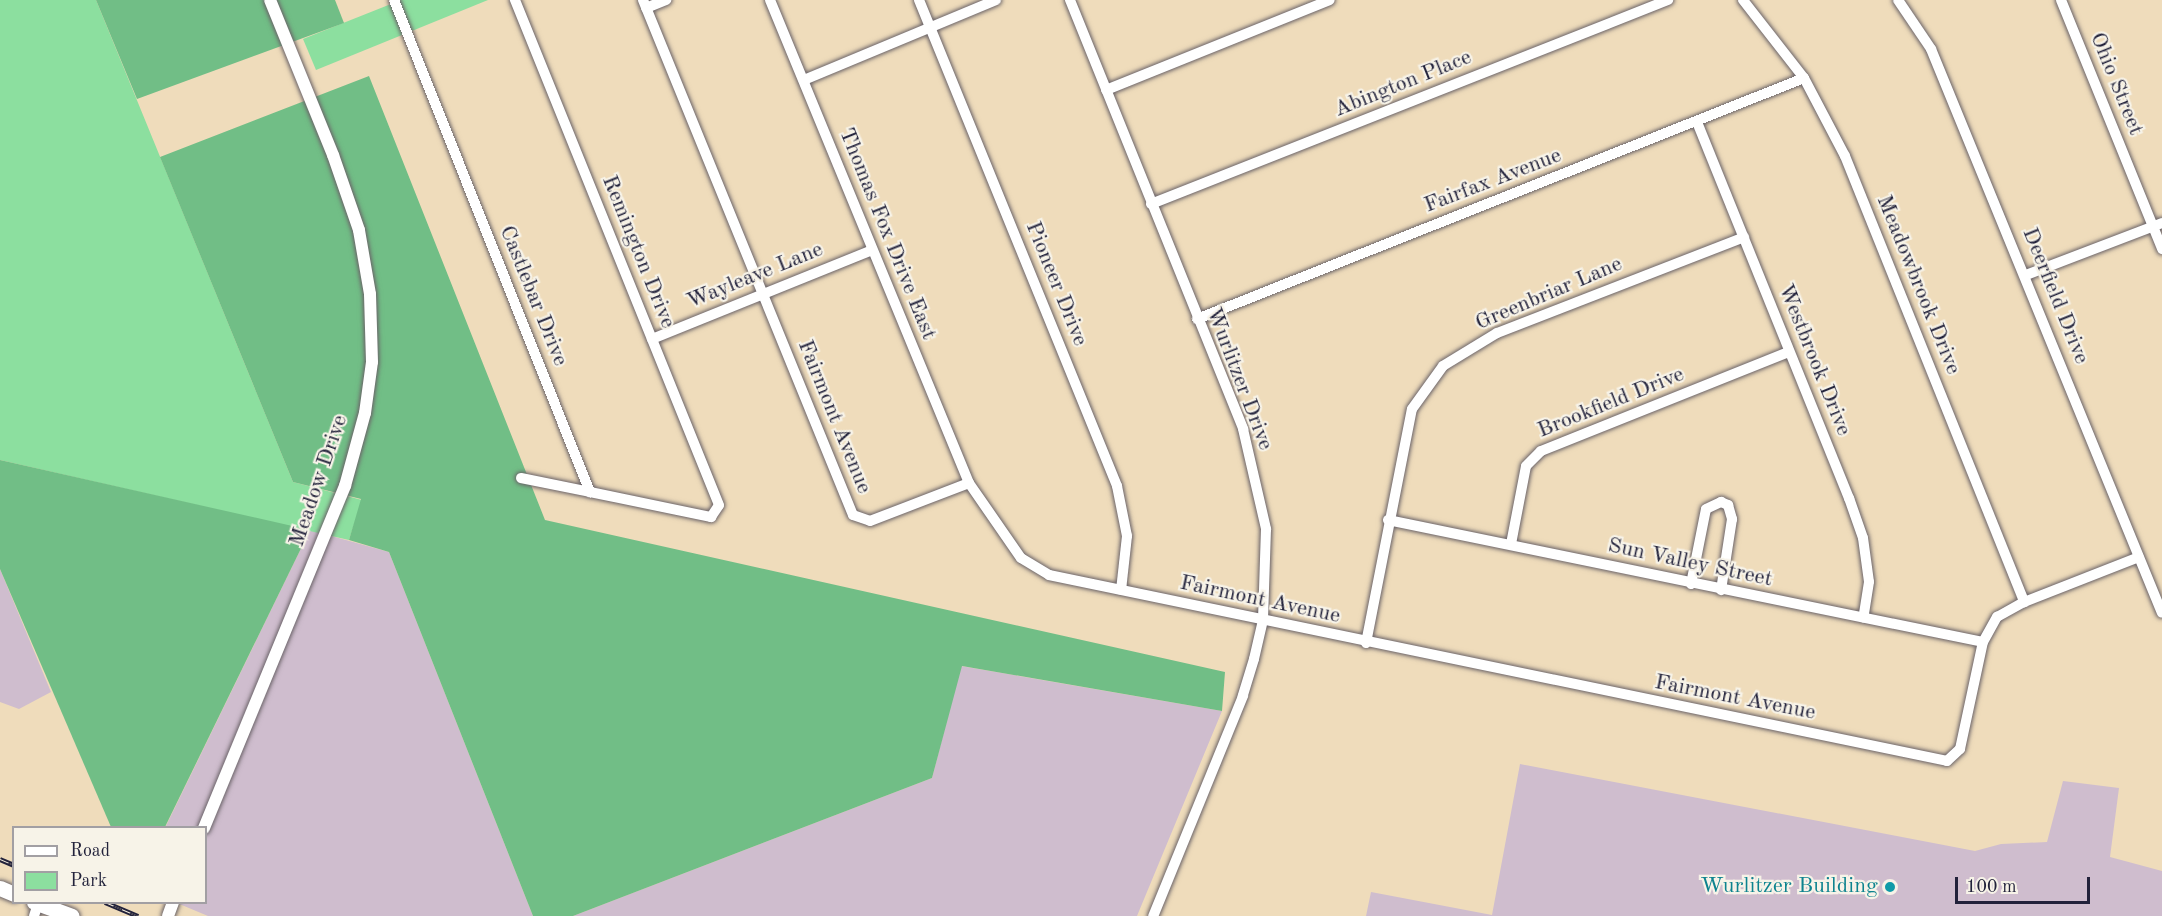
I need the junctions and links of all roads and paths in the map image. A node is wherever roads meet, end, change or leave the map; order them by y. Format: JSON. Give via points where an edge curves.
{"nodes":[{"id":1,"x":270,"y":0,"type":"edge"},
{"id":2,"x":394,"y":0,"type":"edge"},
{"id":3,"x":514,"y":0,"type":"edge"},
{"id":4,"x":666,"y":0,"type":"edge"},
{"id":5,"x":770,"y":0,"type":"edge"},
{"id":6,"x":919,"y":0,"type":"edge"},
{"id":7,"x":996,"y":0,"type":"edge"},
{"id":8,"x":1070,"y":0,"type":"edge"},
{"id":9,"x":1330,"y":0,"type":"edge"},
{"id":10,"x":1668,"y":0,"type":"edge"},
{"id":11,"x":1743,"y":0,"type":"edge"},
{"id":12,"x":1898,"y":0,"type":"edge"},
{"id":13,"x":2061,"y":0,"type":"edge"},
{"id":14,"x":644,"y":4,"type":"edge"},
{"id":15,"x":930,"y":27,"type":"junction"},
{"id":16,"x":1804,"y":78,"type":"junction"},
{"id":17,"x":804,"y":80,"type":"junction"},
{"id":18,"x":1106,"y":90,"type":"junction"},
{"id":19,"x":1697,"y":122,"type":"junction"},
{"id":20,"x":1151,"y":204,"type":"junction"},
{"id":21,"x":2158,"y":225,"type":"edge"},
{"id":22,"x":1744,"y":237,"type":"junction"},
{"id":23,"x":2162,"y":249,"type":"edge"},
{"id":24,"x":872,"y":250,"type":"junction"},
{"id":25,"x":2026,"y":275,"type":"junction"},
{"id":26,"x":763,"y":293,"type":"junction"},
{"id":27,"x":1197,"y":319,"type":"junction"},
{"id":28,"x":652,"y":339,"type":"junction"},
{"id":29,"x":1789,"y":352,"type":"junction"},
{"id":30,"x":521,"y":478,"type":"dead end"},
{"id":31,"x":969,"y":483,"type":"junction"},
{"id":32,"x":590,"y":492,"type":"junction"},
{"id":33,"x":1388,"y":520,"type":"junction"},
{"id":34,"x":1511,"y":544,"type":"junction"},
{"id":35,"x":2139,"y":557,"type":"junction"},
{"id":36,"x":1691,"y":584,"type":"junction"},
{"id":37,"x":1121,"y":590,"type":"junction"},
{"id":38,"x":1720,"y":590,"type":"junction"},
{"id":39,"x":2024,"y":602,"type":"junction"},
{"id":40,"x":2162,"y":614,"type":"edge"},
{"id":41,"x":1863,"y":618,"type":"junction"},
{"id":42,"x":1263,"y":620,"type":"junction"},
{"id":43,"x":1983,"y":642,"type":"junction"},
{"id":44,"x":1366,"y":643,"type":"junction"},
{"id":45,"x":205,"y":826,"type":"edge"},
{"id":46,"x":35,"y":908,"type":"edge"},
{"id":47,"x":72,"y":916,"type":"edge"},
{"id":48,"x":1153,"y":916,"type":"edge"}],
"edges":[{"from":1,"to":45,"type":"street","name":"Meadow Drive","via":[[359,230],[370,294],[372,362],[363,424],[345,486]]},
{"from":2,"to":32,"type":"street","name":"Castlebar Drive"},
{"from":3,"to":28,"type":"street","name":"Remington Drive"},
{"from":4,"to":14,"type":"street"},
{"from":5,"to":17,"type":"street","name":"Thomas Fox Drive East"},
{"from":6,"to":15,"type":"street","name":"Pioneer Drive"},
{"from":7,"to":15,"type":"street"},
{"from":8,"to":18,"type":"street","name":"Wurlitzer Drive"},
{"from":9,"to":18,"type":"street"},
{"from":10,"to":20,"type":"street","name":"Abington Place"},
{"from":11,"to":16,"type":"street","name":"Meadowbrook Drive"},
{"from":12,"to":25,"type":"street","name":"Deerfield Drive","via":[[1931,49]]},
{"from":13,"to":21,"type":"street","name":"Ohio Street"},
{"from":14,"to":26,"type":"street","name":"Fairmont Avenue"},
{"from":15,"to":17,"type":"street"},
{"from":15,"to":37,"type":"street","name":"Pioneer Drive","via":[[1116,486],[1127,536]]},
{"from":16,"to":19,"type":"street","name":"Fairfax Avenue"},
{"from":16,"to":39,"type":"street","name":"Meadowbrook Drive","via":[[1845,156]]},
{"from":17,"to":24,"type":"street","name":"Thomas Fox Drive East"},
{"from":18,"to":20,"type":"street","name":"Wurlitzer Drive"},
{"from":19,"to":22,"type":"street","name":"Westbrook Drive"},
{"from":19,"to":27,"type":"street","name":"Fairfax Avenue"},
{"from":20,"to":27,"type":"street","name":"Wurlitzer Drive"},
{"from":21,"to":23,"type":"street","name":"Ohio Street"},
{"from":21,"to":25,"type":"street"},
{"from":22,"to":29,"type":"street","name":"Westbrook Drive"},
{"from":22,"to":33,"type":"street","name":"Greenbriar Lane","via":[[1497,333],[1443,366],[1412,409]]},
{"from":24,"to":26,"type":"street","name":"Wayleave Lane"},
{"from":24,"to":31,"type":"street","name":"Thomas Fox Drive East"},
{"from":25,"to":35,"type":"street","name":"Deerfield Drive"},
{"from":26,"to":28,"type":"street","name":"Wayleave Lane"},
{"from":26,"to":31,"type":"street","name":"Fairmont Avenue","via":[[853,515],[870,521]]},
{"from":27,"to":42,"type":"street","name":"Wurlitzer Drive","via":[[1243,429],[1266,529]]},
{"from":28,"to":32,"type":"street","name":"Remington Drive","via":[[720,506],[711,517]]},
{"from":29,"to":34,"type":"street","name":"Brookfield Drive","via":[[1541,451],[1526,466]]},
{"from":29,"to":41,"type":"street","name":"Westbrook Drive","via":[[1863,538],[1869,582]]},
{"from":30,"to":32,"type":"street"},
{"from":31,"to":37,"type":"street","name":"Fairmont Avenue","via":[[1021,558],[1049,575]]},
{"from":33,"to":34,"type":"street","name":"Sun Valley Street"},
{"from":33,"to":44,"type":"street","name":"Greenbriar Lane"},
{"from":34,"to":36,"type":"street","name":"Sun Valley Street"},
{"from":35,"to":39,"type":"street","name":"Fairmont Avenue"},
{"from":35,"to":40,"type":"street","name":"Deerfield Drive"},
{"from":36,"to":38,"type":"street","name":"Sun Valley Street"},
{"from":36,"to":38,"type":"street","via":[[1707,509],[1721,502],[1728,505],[1732,519]]},
{"from":37,"to":42,"type":"street","name":"Fairmont Avenue"},
{"from":38,"to":41,"type":"street","name":"Sun Valley Street"},
{"from":39,"to":43,"type":"street","name":"Fairmont Avenue","via":[[1997,617]]},
{"from":41,"to":43,"type":"street","name":"Sun Valley Street"},
{"from":42,"to":44,"type":"street","name":"Fairmont Avenue"},
{"from":42,"to":48,"type":"street","name":"Wurlitzer Drive","via":[[1243,696]]},
{"from":43,"to":44,"type":"street","name":"Fairmont Avenue","via":[[1960,749],[1947,761]]},
{"from":46,"to":47,"type":"main road"}]}
